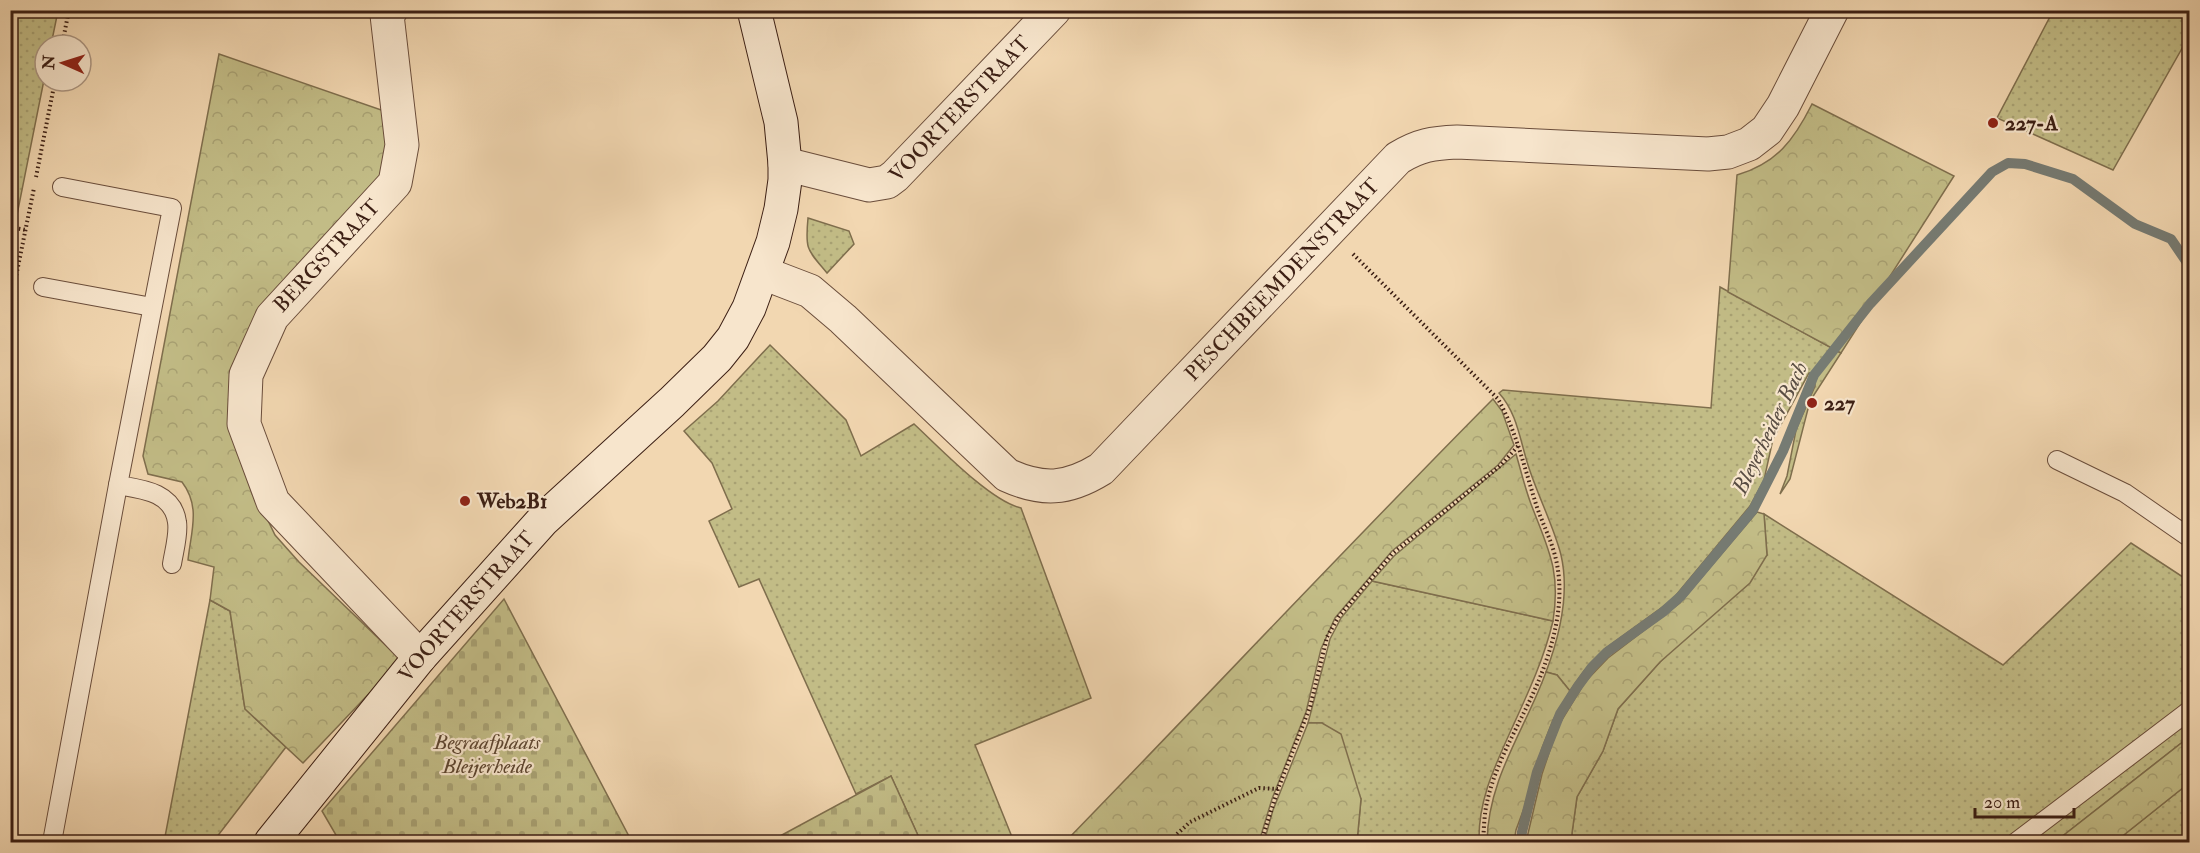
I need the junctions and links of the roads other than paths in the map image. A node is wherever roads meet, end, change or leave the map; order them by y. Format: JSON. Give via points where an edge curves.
{"nodes":[{"id":1,"x":391,"y":10,"type":"edge"},
{"id":2,"x":754,"y":10,"type":"edge"},
{"id":3,"x":1054,"y":10,"type":"edge"},
{"id":4,"x":1832,"y":10,"type":"edge"},
{"id":5,"x":785,"y":164,"type":"junction"},
{"id":6,"x":62,"y":187,"type":"dead end"},
{"id":7,"x":763,"y":273,"type":"junction"},
{"id":8,"x":43,"y":287,"type":"dead end"},
{"id":9,"x":152,"y":307,"type":"junction"},
{"id":10,"x":2057,"y":460,"type":"dead end"},
{"id":11,"x":118,"y":485,"type":"junction"},
{"id":12,"x":2190,"y":538,"type":"edge"},
{"id":13,"x":172,"y":564,"type":"dead end"},
{"id":14,"x":420,"y":657,"type":"junction"},
{"id":15,"x":2190,"y":710,"type":"edge"},
{"id":16,"x":52,"y":843,"type":"edge"},
{"id":17,"x":272,"y":843,"type":"edge"},
{"id":18,"x":2016,"y":843,"type":"edge"}],
"edges":[{"from":1,"to":14,"type":"street","name":"BERGSTRAAT","via":[[387,15],[402,145],[395,183],[272,317],[246,375],[244,424],[273,502]]},
{"from":2,"to":5,"type":"street","name":"VOORTERSTRAAT","via":[[781,122]]},
{"from":3,"to":5,"type":"street","name":"VOORTERSTRAAT","via":[[887,182],[869,185]]},
{"from":4,"to":7,"type":"street","name":"PESCHBEEMDENSTRAAT","via":[[1784,106],[1767,130],[1749,144],[1728,152],[1437,143],[1417,147],[1398,158],[1101,469],[1072,484],[1022,482],[1007,475],[810,291]]},
{"from":5,"to":7,"type":"street","name":"VOORTERSTRAAT","via":[[781,209]]},
{"from":6,"to":9,"type":"lane","via":[[172,208]]},
{"from":7,"to":14,"type":"street","name":"VOORTERSTRAAT","via":[[733,338],[717,358],[543,520]]},
{"from":8,"to":9,"type":"lane"},
{"from":9,"to":11,"type":"lane"},
{"from":10,"to":12,"type":"lane","via":[[2125,493]]},
{"from":11,"to":13,"type":"lane","via":[[152,491],[173,509],[177,522]]},
{"from":11,"to":16,"type":"lane"},
{"from":14,"to":17,"type":"street","name":"VOORTERSTRAAT"},
{"from":15,"to":18,"type":"lane"}]}
